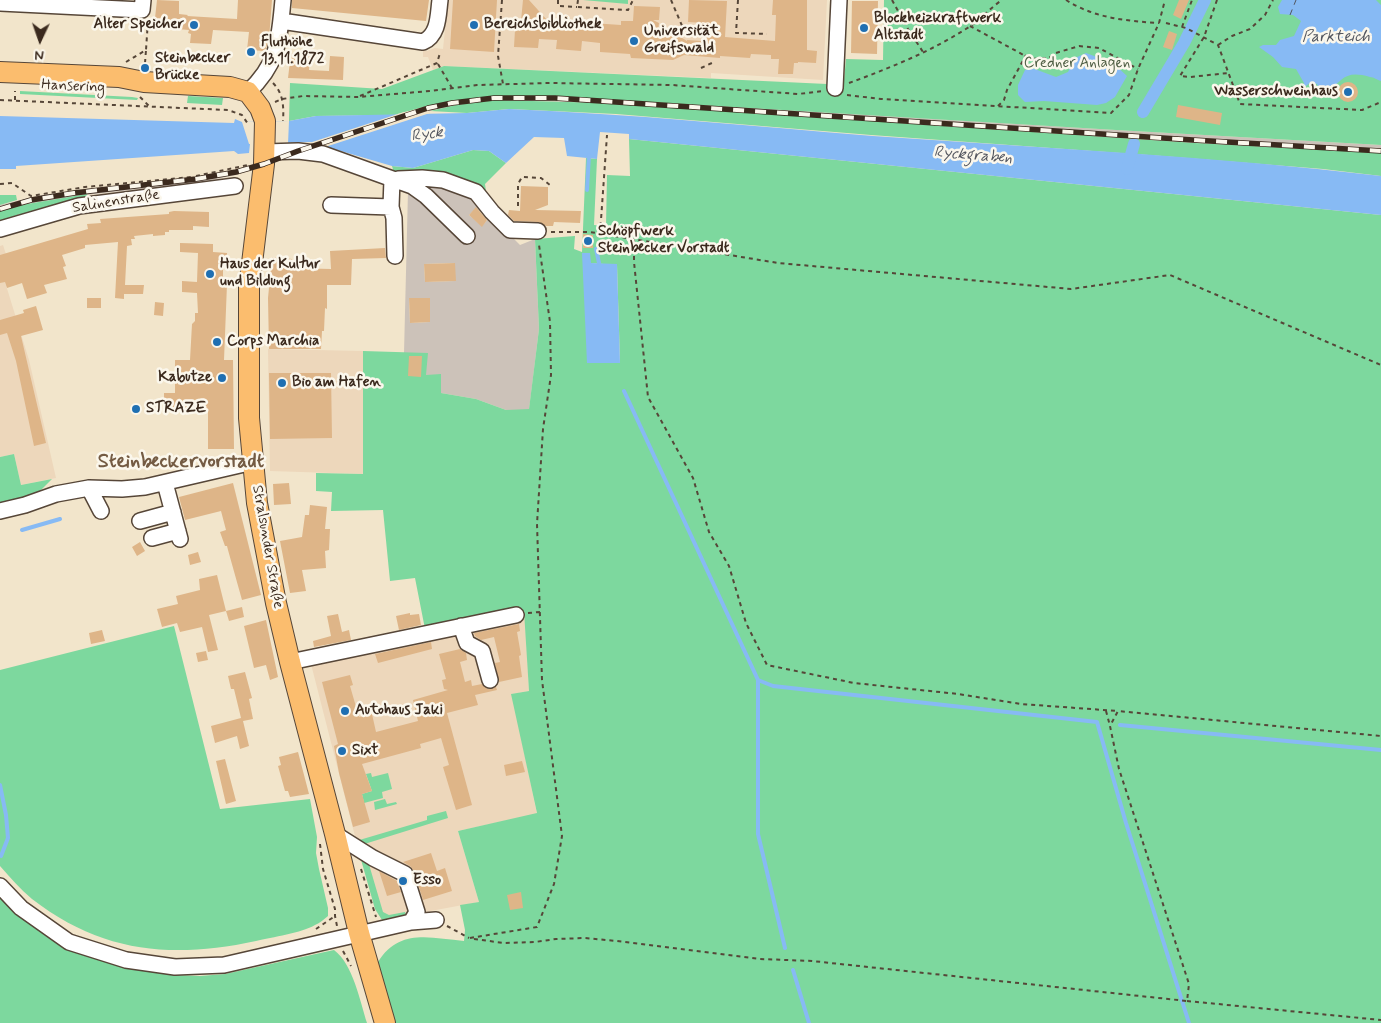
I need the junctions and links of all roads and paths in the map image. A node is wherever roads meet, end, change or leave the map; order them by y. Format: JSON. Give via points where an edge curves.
{"nodes":[{"id":1,"x":283,"y":0,"type":"edge"},
{"id":2,"x":440,"y":0,"type":"edge"},
{"id":3,"x":502,"y":0,"type":"edge"},
{"id":4,"x":558,"y":0,"type":"edge"},
{"id":5,"x":578,"y":0,"type":"edge"},
{"id":6,"x":633,"y":0,"type":"edge"},
{"id":7,"x":671,"y":0,"type":"edge"},
{"id":8,"x":738,"y":0,"type":"edge"},
{"id":9,"x":839,"y":0,"type":"edge"},
{"id":10,"x":892,"y":0,"type":"edge"},
{"id":11,"x":1002,"y":0,"type":"edge"},
{"id":12,"x":1066,"y":0,"type":"edge"},
{"id":13,"x":1164,"y":0,"type":"edge"},
{"id":14,"x":1192,"y":0,"type":"edge"},
{"id":15,"x":1217,"y":0,"type":"edge"},
{"id":16,"x":1273,"y":0,"type":"edge"},
{"id":17,"x":0,"y":3,"type":"edge"},
{"id":18,"x":142,"y":5,"type":"edge"},
{"id":19,"x":577,"y":7,"type":"junction"},
{"id":20,"x":281,"y":21,"type":"junction"},
{"id":21,"x":1159,"y":23,"type":"junction"},
{"id":22,"x":1166,"y":23,"type":"dead end"},
{"id":23,"x":970,"y":26,"type":"junction"},
{"id":24,"x":1182,"y":27,"type":"junction"},
{"id":25,"x":683,"y":28,"type":"dead end"},
{"id":26,"x":767,"y":34,"type":"dead end"},
{"id":27,"x":1204,"y":37,"type":"junction"},
{"id":28,"x":1218,"y":45,"type":"junction"},
{"id":29,"x":146,"y":50,"type":"junction"},
{"id":30,"x":923,"y":52,"type":"junction"},
{"id":31,"x":440,"y":53,"type":"dead end"},
{"id":32,"x":1026,"y":55,"type":"junction"},
{"id":33,"x":714,"y":62,"type":"dead end"},
{"id":34,"x":437,"y":63,"type":"junction"},
{"id":35,"x":701,"y":68,"type":"dead end"},
{"id":36,"x":1138,"y":69,"type":"junction"},
{"id":37,"x":0,"y":72,"type":"edge"},
{"id":38,"x":145,"y":72,"type":"junction"},
{"id":39,"x":1228,"y":73,"type":"junction"},
{"id":40,"x":106,"y":76,"type":"junction"},
{"id":41,"x":503,"y":84,"type":"junction"},
{"id":42,"x":8,"y":88,"type":"edge"},
{"id":43,"x":452,"y":88,"type":"junction"},
{"id":44,"x":280,"y":89,"type":"dead end"},
{"id":45,"x":839,"y":91,"type":"junction"},
{"id":46,"x":248,"y":92,"type":"junction"},
{"id":47,"x":358,"y":97,"type":"junction"},
{"id":48,"x":282,"y":99,"type":"junction"},
{"id":49,"x":0,"y":100,"type":"edge"},
{"id":50,"x":15,"y":100,"type":"junction"},
{"id":51,"x":1381,"y":102,"type":"edge"},
{"id":52,"x":998,"y":106,"type":"junction"},
{"id":53,"x":265,"y":121,"type":"junction"},
{"id":54,"x":607,"y":135,"type":"dead end"},
{"id":55,"x":260,"y":154,"type":"junction"},
{"id":56,"x":392,"y":179,"type":"junction"},
{"id":57,"x":0,"y":184,"type":"edge"},
{"id":58,"x":550,"y":185,"type":"dead end"},
{"id":59,"x":235,"y":186,"type":"dead end"},
{"id":60,"x":331,"y":205,"type":"dead end"},
{"id":61,"x":518,"y":206,"type":"dead end"},
{"id":62,"x":391,"y":207,"type":"junction"},
{"id":63,"x":0,"y":229,"type":"edge"},
{"id":64,"x":600,"y":234,"type":"junction"},
{"id":65,"x":467,"y":236,"type":"dead end"},
{"id":66,"x":538,"y":237,"type":"junction"},
{"id":67,"x":634,"y":240,"type":"junction"},
{"id":68,"x":395,"y":256,"type":"dead end"},
{"id":69,"x":1381,"y":365,"type":"edge"},
{"id":70,"x":253,"y":462,"type":"junction"},
{"id":71,"x":165,"y":483,"type":"junction"},
{"id":72,"x":89,"y":488,"type":"junction"},
{"id":73,"x":0,"y":511,"type":"edge"},
{"id":74,"x":101,"y":511,"type":"dead end"},
{"id":75,"x":173,"y":512,"type":"junction"},
{"id":76,"x":140,"y":521,"type":"dead end"},
{"id":77,"x":152,"y":538,"type":"dead end"},
{"id":78,"x":516,"y":615,"type":"dead end"},
{"id":79,"x":461,"y":626,"type":"junction"},
{"id":80,"x":290,"y":662,"type":"junction"},
{"id":81,"x":490,"y":680,"type":"dead end"},
{"id":82,"x":1106,"y":710,"type":"junction"},
{"id":83,"x":1118,"y":711,"type":"junction"},
{"id":84,"x":1110,"y":726,"type":"junction"},
{"id":85,"x":1381,"y":736,"type":"edge"},
{"id":86,"x":335,"y":834,"type":"junction"},
{"id":87,"x":354,"y":846,"type":"junction"},
{"id":88,"x":0,"y":886,"type":"edge"},
{"id":89,"x":436,"y":920,"type":"joint"},
{"id":90,"x":411,"y":922,"type":"junction"},
{"id":91,"x":316,"y":929,"type":"dead end"},
{"id":92,"x":379,"y":929,"type":"junction"},
{"id":93,"x":350,"y":936,"type":"junction"},
{"id":94,"x":470,"y":938,"type":"junction"},
{"id":95,"x":353,"y":971,"type":"dead end"},
{"id":96,"x":1187,"y":1001,"type":"junction"},
{"id":97,"x":1381,"y":1020,"type":"edge"},
{"id":98,"x":385,"y":1023,"type":"edge"}],
"edges":[{"from":1,"to":20,"type":"street"},
{"from":2,"to":20,"type":"street","via":[[435,31],[428,40],[418,42]]},
{"from":3,"to":41,"type":"path","via":[[498,56]]},
{"from":4,"to":19,"type":"path","via":[[558,6]]},
{"from":5,"to":19,"type":"path"},
{"from":6,"to":19,"type":"path","via":[[628,10]]},
{"from":7,"to":25,"type":"path"},
{"from":8,"to":26,"type":"path","via":[[736,32]]},
{"from":9,"to":45,"type":"street"},
{"from":10,"to":30,"type":"path"},
{"from":11,"to":23,"type":"path"},
{"from":12,"to":21,"type":"path","via":[[1112,19]]},
{"from":13,"to":21,"type":"path"},
{"from":14,"to":24,"type":"path"},
{"from":15,"to":27,"type":"path"},
{"from":16,"to":28,"type":"path","via":[[1265,15],[1250,29]]},
{"from":17,"to":18,"type":"street"},
{"from":18,"to":29,"type":"path","via":[[148,19]]},
{"from":20,"to":46,"type":"street","via":[[273,58]]},
{"from":21,"to":36,"type":"path"},
{"from":22,"to":24,"type":"path"},
{"from":23,"to":30,"type":"path"},
{"from":23,"to":32,"type":"path"},
{"from":24,"to":27,"type":"path"},
{"from":27,"to":28,"type":"path"},
{"from":27,"to":39,"type":"path","via":[[1180,76]]},
{"from":28,"to":39,"type":"path"},
{"from":29,"to":38,"type":"path"},
{"from":29,"to":40,"type":"path"},
{"from":30,"to":45,"type":"path"},
{"from":31,"to":34,"type":"path"},
{"from":32,"to":36,"type":"path","via":[[1040,59],[1079,46],[1099,48]]},
{"from":32,"to":52,"type":"path"},
{"from":33,"to":35,"type":"path"},
{"from":34,"to":43,"type":"path"},
{"from":34,"to":47,"type":"path"},
{"from":36,"to":52,"type":"path","via":[[1129,95],[1112,113]]},
{"from":37,"to":40,"type":"main road","name":"Hansering"},
{"from":38,"to":40,"type":"main road","name":"Hansering"},
{"from":38,"to":42,"type":"main road","name":"Hansering","via":[[118,89]]},
{"from":38,"to":46,"type":"main road","name":"Hansering"},
{"from":39,"to":51,"type":"path","via":[[1240,104],[1362,110]]},
{"from":41,"to":43,"type":"path"},
{"from":41,"to":45,"type":"path","via":[[600,82],[798,94]]},
{"from":42,"to":50,"type":"path"},
{"from":43,"to":47,"type":"path"},
{"from":44,"to":48,"type":"path"},
{"from":45,"to":52,"type":"path","via":[[881,99]]},
{"from":46,"to":53,"type":"main road"},
{"from":47,"to":48,"type":"path"},
{"from":48,"to":53,"type":"path"},
{"from":49,"to":50,"type":"path"},
{"from":50,"to":53,"type":"path","via":[[228,110]]},
{"from":53,"to":55,"type":"main road","name":"Stralsunder Straße"},
{"from":54,"to":64,"type":"path"},
{"from":55,"to":56,"type":"street","via":[[323,154]]},
{"from":55,"to":57,"type":"path","via":[[195,177],[85,187],[31,196],[12,183]]},
{"from":55,"to":70,"type":"main road","name":"Stralsunder Straße","via":[[249,288],[249,418]]},
{"from":56,"to":62,"type":"street"},
{"from":56,"to":65,"type":"street","via":[[412,186],[426,196]]},
{"from":56,"to":66,"type":"street","via":[[422,178],[454,183],[476,192],[510,230]]},
{"from":58,"to":61,"type":"path","via":[[541,178],[522,177],[518,184]]},
{"from":59,"to":63,"type":"street","name":"Salinenstraße","via":[[80,206]]},
{"from":60,"to":62,"type":"street"},
{"from":62,"to":68,"type":"street"},
{"from":64,"to":66,"type":"path"},
{"from":64,"to":67,"type":"path"},
{"from":66,"to":94,"type":"path","via":[[550,322],[551,375],[543,429],[538,524],[542,680],[562,836],[554,884],[537,927]]},
{"from":67,"to":69,"type":"path","via":[[778,263],[1071,289],[1170,275]]},
{"from":67,"to":82,"type":"path","via":[[648,397],[693,478],[709,532],[729,566],[746,623],[768,665],[854,683],[1020,704]]},
{"from":70,"to":71,"type":"street"},
{"from":70,"to":80,"type":"main road","name":"Stralsunder Straße","via":[[264,544]]},
{"from":71,"to":72,"type":"street","via":[[122,489]]},
{"from":71,"to":75,"type":"street"},
{"from":72,"to":73,"type":"street"},
{"from":72,"to":74,"type":"street"},
{"from":75,"to":76,"type":"street"},
{"from":75,"to":77,"type":"street","via":[[179,535]]},
{"from":78,"to":79,"type":"street"},
{"from":79,"to":80,"type":"street"},
{"from":79,"to":81,"type":"street","via":[[467,643],[482,651]]},
{"from":80,"to":86,"type":"main road","name":"Stralsunder Straße"},
{"from":82,"to":83,"type":"path"},
{"from":82,"to":84,"type":"path"},
{"from":83,"to":84,"type":"path"},
{"from":83,"to":85,"type":"path"},
{"from":84,"to":96,"type":"path","via":[[1122,779],[1189,984]]},
{"from":86,"to":87,"type":"street"},
{"from":86,"to":93,"type":"main road","name":"Stralsunder Straße"},
{"from":87,"to":90,"type":"street","via":[[405,874],[417,912]]},
{"from":87,"to":92,"type":"path"},
{"from":88,"to":93,"type":"street","via":[[20,908],[69,942],[126,960],[159,965],[224,965]]},
{"from":89,"to":90,"type":"street"},
{"from":89,"to":94,"type":"path"},
{"from":90,"to":92,"type":"street"},
{"from":91,"to":93,"type":"path","via":[[335,916]]},
{"from":92,"to":93,"type":"street"},
{"from":93,"to":95,"type":"path","via":[[343,952]]},
{"from":93,"to":98,"type":"main road","name":"Stralsunder Straße"},
{"from":94,"to":96,"type":"path","via":[[504,943],[585,938],[760,959],[832,963]]},
{"from":96,"to":97,"type":"path"}]}
